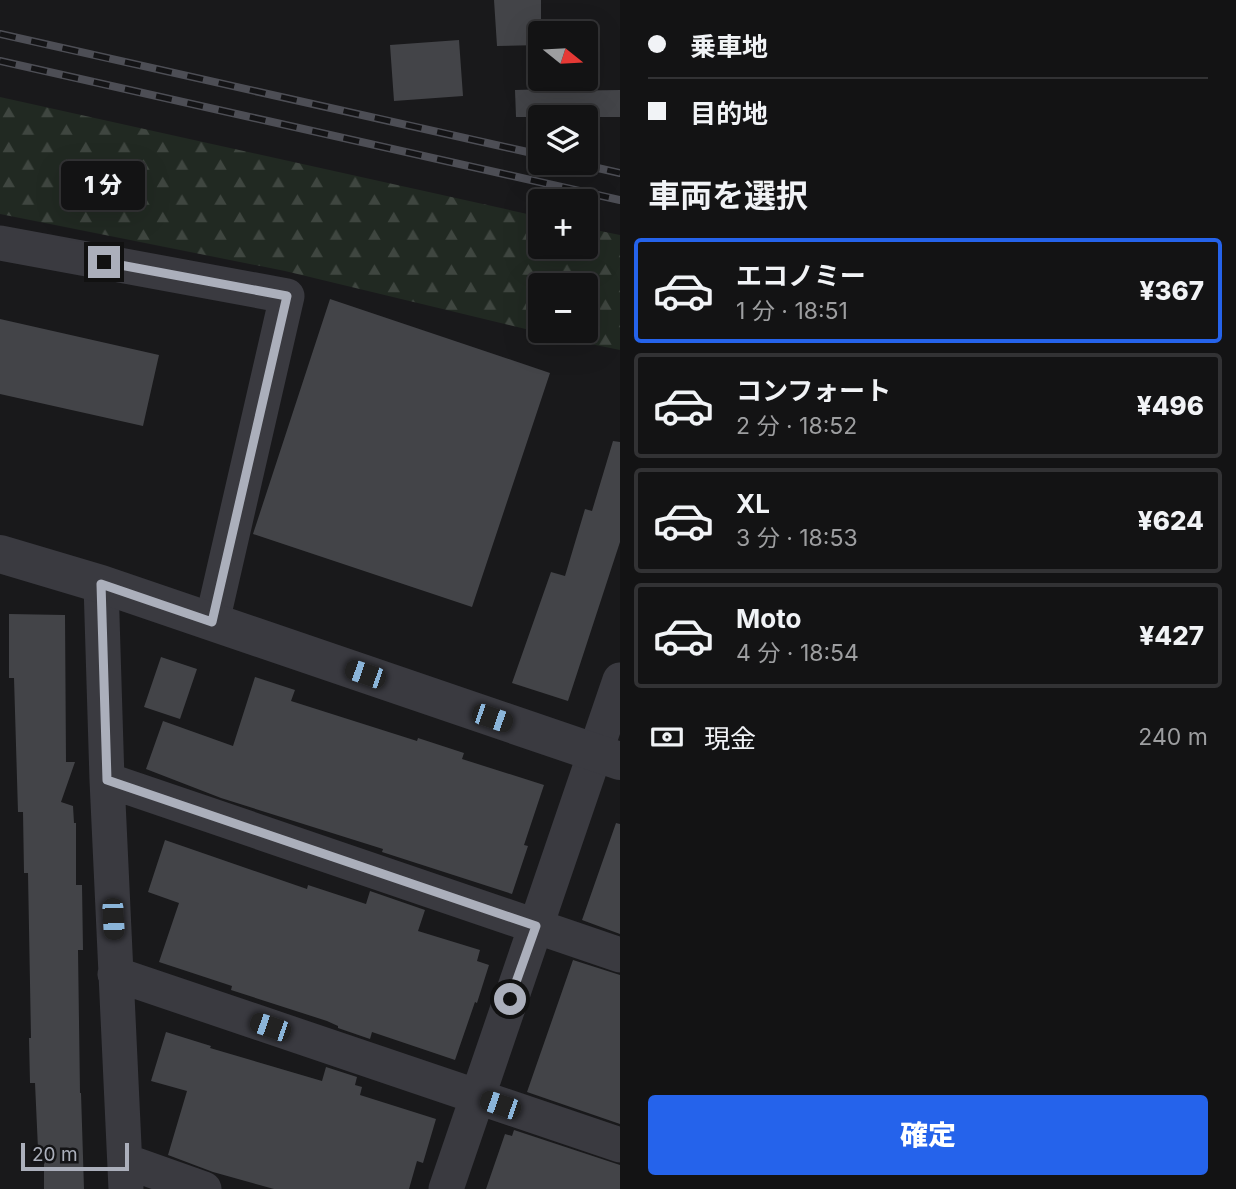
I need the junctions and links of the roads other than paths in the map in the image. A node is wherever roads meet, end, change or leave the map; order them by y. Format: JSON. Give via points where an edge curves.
{"nodes":[{"id":1,"x":0,"y":243,"type":"edge"},
{"id":2,"x":0,"y":554,"type":"edge"},
{"id":3,"x":101,"y":584,"type":"junction"},
{"id":4,"x":212,"y":622,"type":"junction"},
{"id":5,"x":620,"y":680,"type":"edge"},
{"id":6,"x":607,"y":757,"type":"edge"},
{"id":7,"x":107,"y":780,"type":"junction"},
{"id":8,"x":536,"y":926,"type":"junction"},
{"id":9,"x":620,"y":955,"type":"edge"},
{"id":10,"x":116,"y":974,"type":"junction"},
{"id":11,"x":476,"y":1097,"type":"junction"},
{"id":12,"x":620,"y":1145,"type":"edge"},
{"id":13,"x":125,"y":1175,"type":"edge"},
{"id":14,"x":204,"y":1189,"type":"edge"},
{"id":15,"x":446,"y":1189,"type":"edge"}],
"edges":[{"from":1,"to":4,"type":"street","via":[[287,296]]},
{"from":2,"to":3,"type":"street"},
{"from":3,"to":4,"type":"street"},
{"from":3,"to":7,"type":"street"},
{"from":4,"to":6,"type":"street"},
{"from":5,"to":6,"type":"street"},
{"from":6,"to":8,"type":"street"},
{"from":7,"to":8,"type":"street"},
{"from":7,"to":10,"type":"street"},
{"from":8,"to":9,"type":"street"},
{"from":8,"to":11,"type":"street"},
{"from":10,"to":11,"type":"street"},
{"from":10,"to":13,"type":"street"},
{"from":11,"to":12,"type":"street"},
{"from":11,"to":15,"type":"street"},
{"from":13,"to":14,"type":"street"}]}
